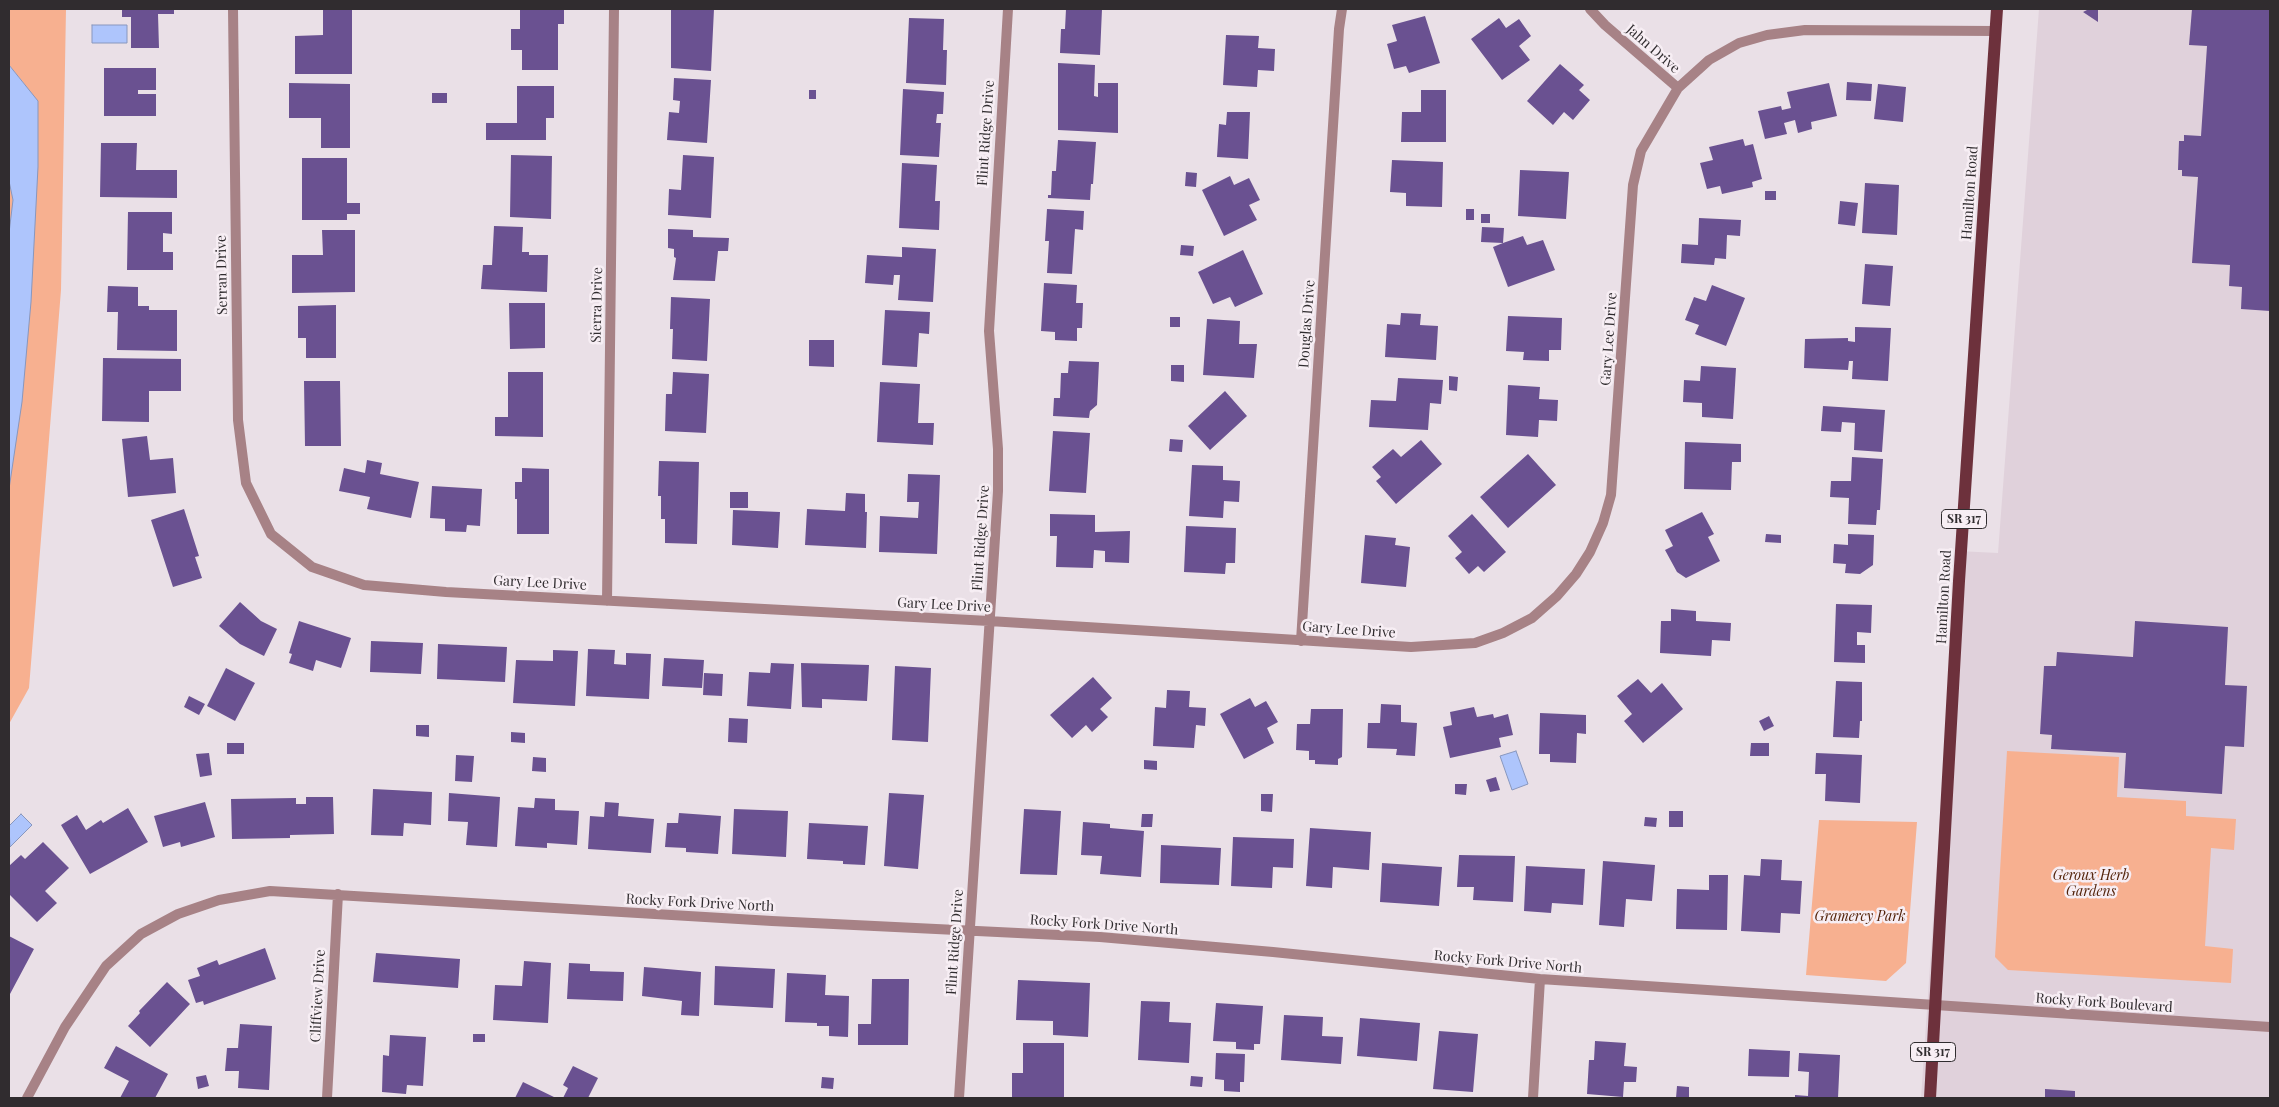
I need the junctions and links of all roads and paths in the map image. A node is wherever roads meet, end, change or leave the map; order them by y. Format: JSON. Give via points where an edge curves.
{"nodes":[{"id":1,"x":233,"y":9,"type":"edge"},
{"id":2,"x":614,"y":9,"type":"edge"},
{"id":3,"x":1008,"y":9,"type":"edge"},
{"id":4,"x":1342,"y":9,"type":"edge"},
{"id":5,"x":1590,"y":9,"type":"edge"},
{"id":6,"x":1997,"y":9,"type":"edge"},
{"id":7,"x":1996,"y":31,"type":"junction"},
{"id":8,"x":1678,"y":88,"type":"junction"},
{"id":9,"x":271,"y":534,"type":"joint"},
{"id":10,"x":607,"y":601,"type":"junction"},
{"id":11,"x":989,"y":621,"type":"junction"},
{"id":12,"x":1300,"y":641,"type":"junction"},
{"id":13,"x":338,"y":894,"type":"junction"},
{"id":14,"x":970,"y":931,"type":"junction"},
{"id":15,"x":1540,"y":979,"type":"junction"},
{"id":16,"x":1935,"y":1007,"type":"junction"},
{"id":17,"x":2270,"y":1028,"type":"edge"},
{"id":18,"x":27,"y":1098,"type":"edge"},
{"id":19,"x":327,"y":1098,"type":"edge"},
{"id":20,"x":960,"y":1098,"type":"edge"},
{"id":21,"x":1533,"y":1098,"type":"edge"},
{"id":22,"x":1930,"y":1098,"type":"edge"}],
"edges":[{"from":1,"to":9,"type":"street","name":"Serran Drive","via":[[238,420],[246,483]]},
{"from":2,"to":10,"type":"street","name":"Sierra Drive"},
{"from":3,"to":11,"type":"street","name":"Flint Ridge Drive","via":[[988,331],[998,449]]},
{"from":4,"to":12,"type":"street","name":"Douglas Drive"},
{"from":5,"to":8,"type":"street","name":"Jahn Drive"},
{"from":6,"to":7,"type":"main road","name":"Hamilton Road","number":"SR 317"},
{"from":7,"to":8,"type":"street","name":"Gary Lee Drive","via":[[1805,30],[1767,35],[1738,43],[1708,60]]},
{"from":7,"to":16,"type":"main road","name":"Hamilton Road","number":"SR 317","via":[[1959,581]]},
{"from":8,"to":12,"type":"street","name":"Gary Lee Drive","via":[[1637,162],[1611,495],[1603,524],[1576,574],[1532,618],[1475,643],[1411,648]]},
{"from":9,"to":10,"type":"street","name":"Gary Lee Drive","via":[[312,567],[364,585]]},
{"from":10,"to":11,"type":"street","name":"Gary Lee Drive"},
{"from":11,"to":12,"type":"street","name":"Gary Lee Drive"},
{"from":11,"to":14,"type":"street","name":"Flint Ridge Drive"},
{"from":13,"to":14,"type":"street","name":"Rocky Fork Drive North"},
{"from":13,"to":18,"type":"street","name":"Rocky Fork Drive North","via":[[270,891],[219,900],[178,914],[141,934],[106,966],[65,1027]]},
{"from":13,"to":19,"type":"street","name":"Cliffview Drive"},
{"from":14,"to":15,"type":"street","name":"Rocky Fork Drive North","via":[[1128,939]]},
{"from":14,"to":20,"type":"street","name":"Flint Ridge Drive"},
{"from":15,"to":16,"type":"street","name":"Rocky Fork Drive North"},
{"from":15,"to":21,"type":"street"},
{"from":16,"to":17,"type":"street","name":"Rocky Fork Boulevard"},
{"from":16,"to":22,"type":"main road","name":"Hamilton Road","number":"SR 317"}]}
